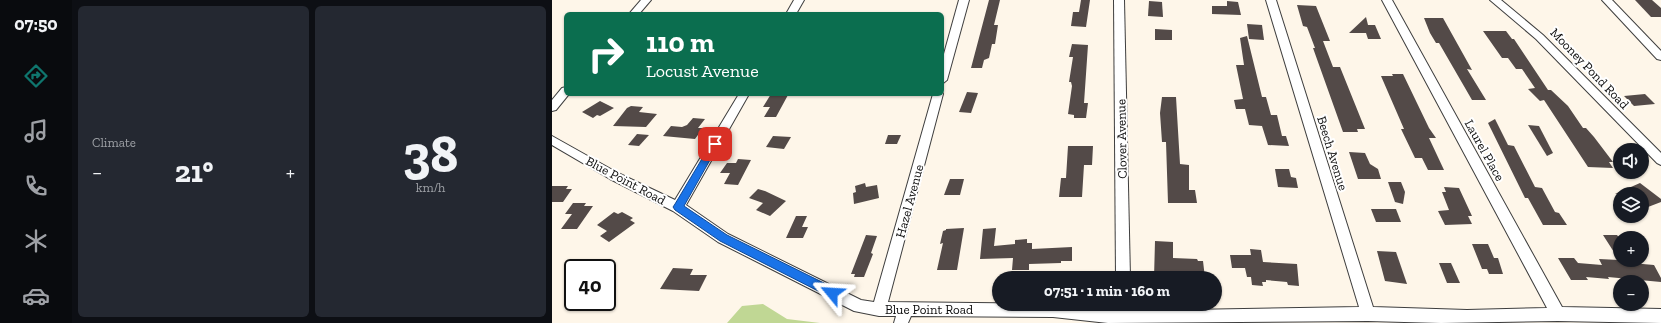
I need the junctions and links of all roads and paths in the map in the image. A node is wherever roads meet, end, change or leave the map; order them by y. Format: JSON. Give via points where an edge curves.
{"nodes":[{"id":1,"x":646,"y":0,"type":"edge"},
{"id":2,"x":799,"y":0,"type":"edge"},
{"id":3,"x":964,"y":0,"type":"edge"},
{"id":4,"x":1119,"y":0,"type":"edge"},
{"id":5,"x":1271,"y":0,"type":"edge"},
{"id":6,"x":1387,"y":0,"type":"edge"},
{"id":7,"x":1495,"y":0,"type":"edge"},
{"id":8,"x":1608,"y":0,"type":"edge"},
{"id":9,"x":636,"y":12,"type":"edge"},
{"id":10,"x":791,"y":12,"type":"edge"},
{"id":11,"x":1661,"y":57,"type":"edge"},
{"id":12,"x":944,"y":73,"type":"edge"},
{"id":13,"x":564,"y":93,"type":"edge"},
{"id":14,"x":743,"y":96,"type":"edge"},
{"id":15,"x":937,"y":96,"type":"edge"},
{"id":16,"x":552,"y":107,"type":"edge"},
{"id":17,"x":552,"y":140,"type":"edge"},
{"id":18,"x":1661,"y":160,"type":"edge"},
{"id":19,"x":678,"y":207,"type":"junction"},
{"id":20,"x":1123,"y":271,"type":"edge"},
{"id":21,"x":906,"y":308,"type":"junction"},
{"id":22,"x":879,"y":309,"type":"junction"},
{"id":23,"x":992,"y":309,"type":"edge"},
{"id":24,"x":1124,"y":311,"type":"edge"},
{"id":25,"x":1368,"y":314,"type":"junction"},
{"id":26,"x":1558,"y":314,"type":"junction"},
{"id":27,"x":1661,"y":316,"type":"edge"},
{"id":28,"x":901,"y":323,"type":"edge"}],
"edges":[{"from":1,"to":9,"type":"street"},
{"from":2,"to":10,"type":"street"},
{"from":3,"to":12,"type":"street"},
{"from":4,"to":20,"type":"street","name":"Clover Avenue"},
{"from":5,"to":25,"type":"street","name":"Beech Avenue"},
{"from":6,"to":26,"type":"street","name":"Laurel Place"},
{"from":7,"to":18,"type":"street","name":"Mooney Pond Road","via":[[1545,41]]},
{"from":8,"to":11,"type":"street"},
{"from":13,"to":16,"type":"street"},
{"from":14,"to":19,"type":"street"},
{"from":15,"to":22,"type":"street","name":"Hazel Avenue"},
{"from":17,"to":19,"type":"street","name":"Blue Point Road","via":[[614,176]]},
{"from":19,"to":22,"type":"street","name":"Blue Point Road","via":[[723,238],[859,306]]},
{"from":21,"to":22,"type":"street","name":"Blue Point Road"},
{"from":21,"to":23,"type":"street","name":"Blue Point Road"},
{"from":21,"to":28,"type":"street"},
{"from":24,"to":25,"type":"street","name":"Blue Point Road"},
{"from":25,"to":26,"type":"street","name":"Blue Point Road","via":[[1467,317]]},
{"from":26,"to":27,"type":"street","name":"Blue Point Road"}]}
